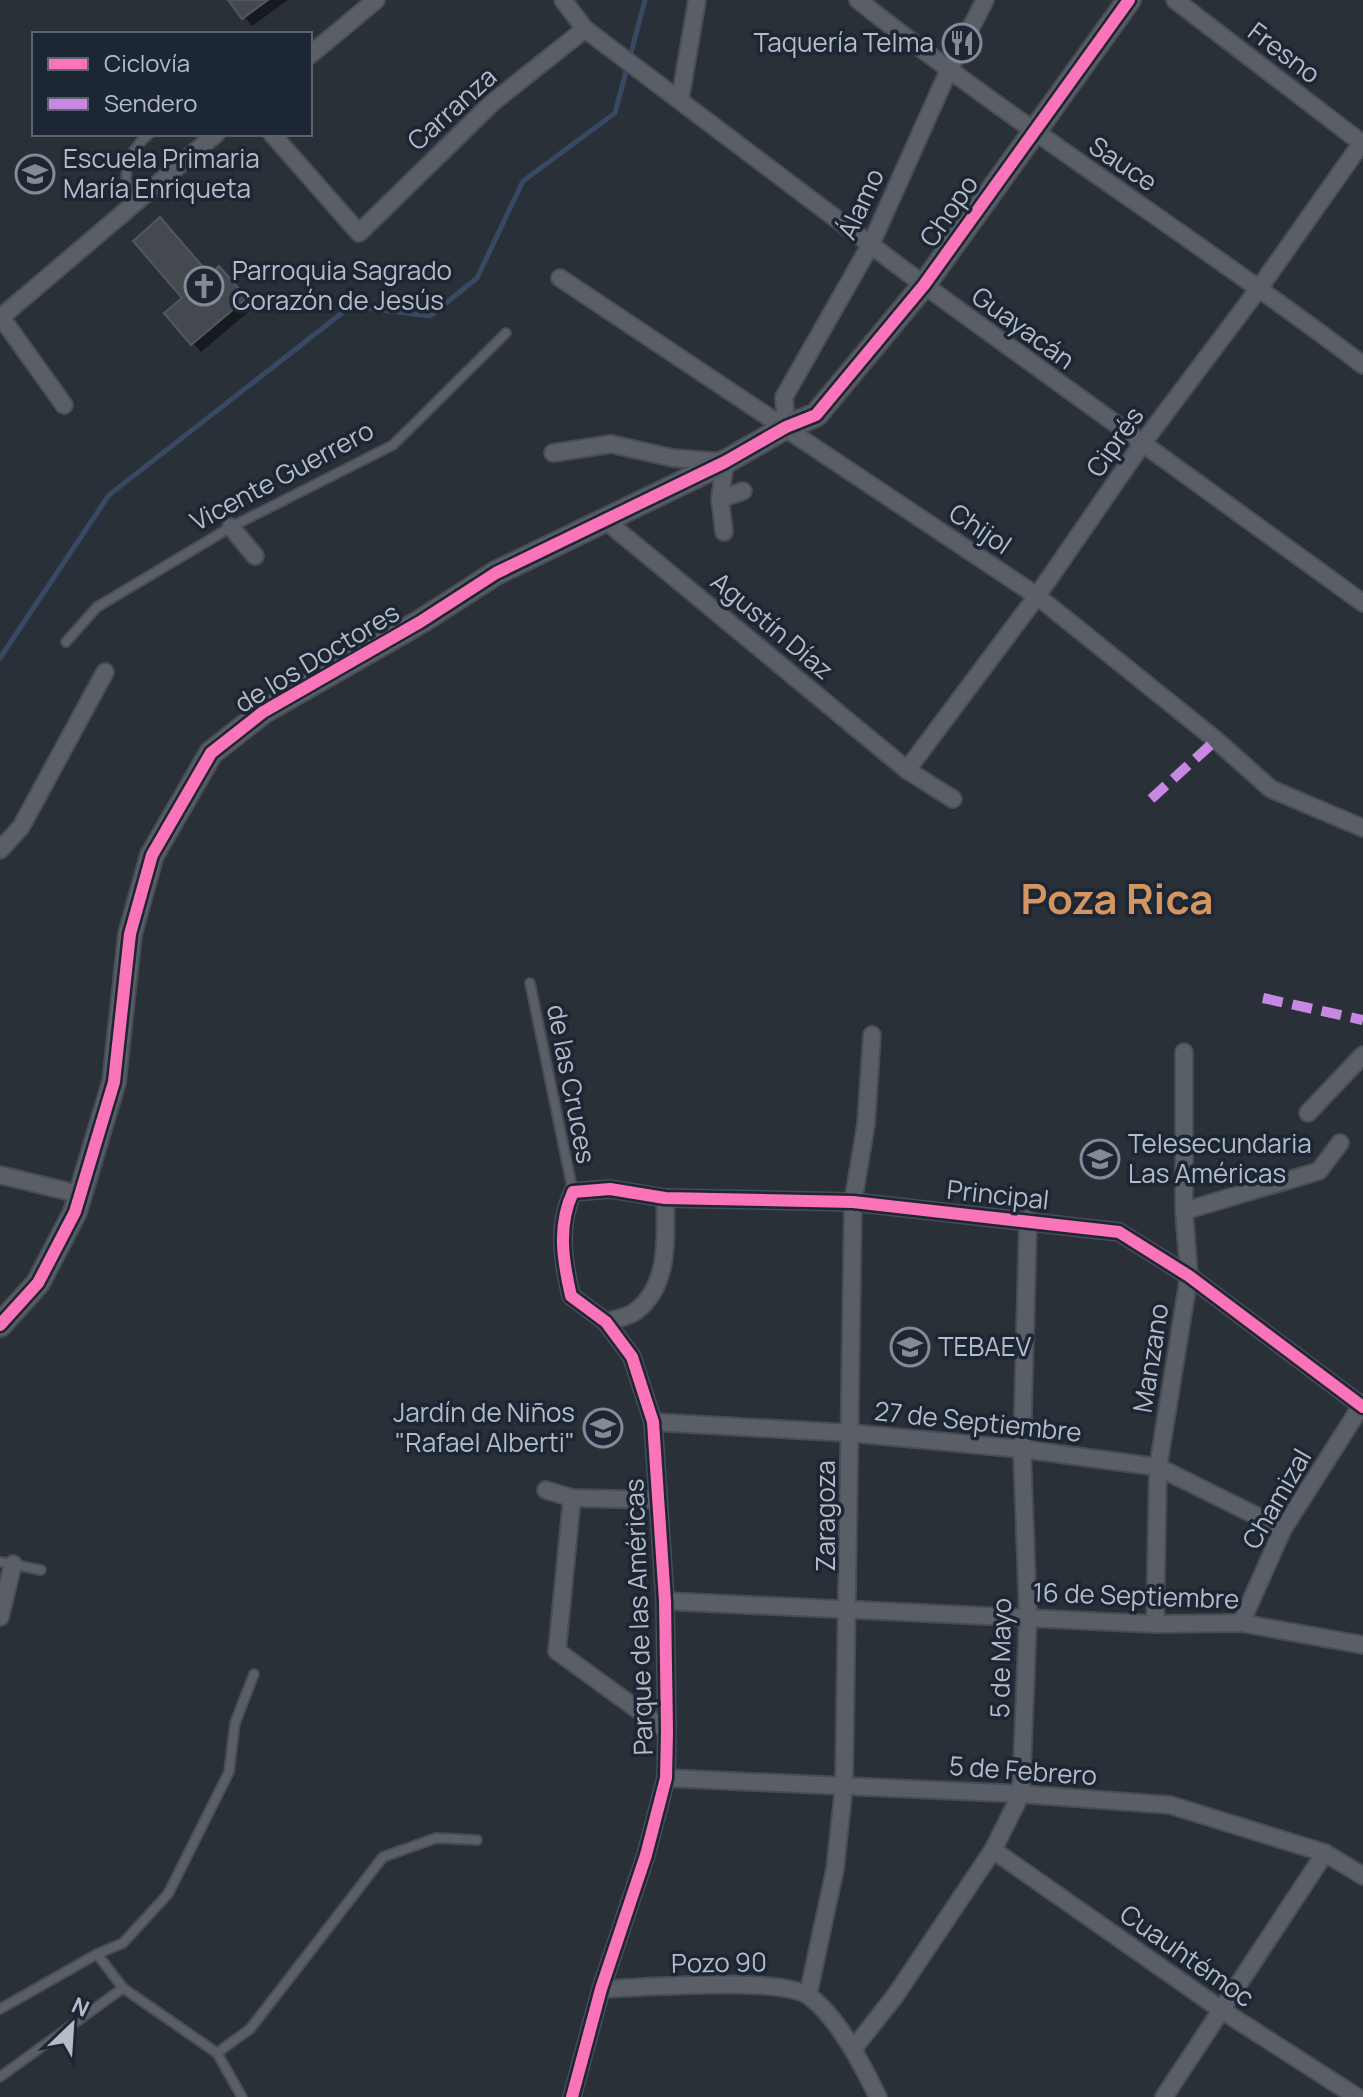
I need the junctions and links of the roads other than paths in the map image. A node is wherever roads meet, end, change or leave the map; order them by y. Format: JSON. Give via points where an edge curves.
{"nodes":[{"id":1,"x":376,"y":0,"type":"edge"},
{"id":2,"x":563,"y":0,"type":"edge"},
{"id":3,"x":697,"y":0,"type":"edge"},
{"id":4,"x":858,"y":0,"type":"edge"},
{"id":5,"x":985,"y":0,"type":"edge"},
{"id":6,"x":1129,"y":0,"type":"edge"},
{"id":7,"x":1175,"y":0,"type":"edge"},
{"id":8,"x":585,"y":29,"type":"junction"},
{"id":9,"x":312,"y":53,"type":"edge"},
{"id":10,"x":948,"y":72,"type":"junction"},
{"id":11,"x":680,"y":100,"type":"junction"},
{"id":12,"x":1031,"y":131,"type":"junction"},
{"id":13,"x":147,"y":136,"type":"edge"},
{"id":14,"x":214,"y":136,"type":"edge"},
{"id":15,"x":274,"y":136,"type":"edge"},
{"id":16,"x":1363,"y":143,"type":"edge"},
{"id":17,"x":129,"y":207,"type":"junction"},
{"id":18,"x":871,"y":244,"type":"junction"},
{"id":19,"x":560,"y":278,"type":"dead end"},
{"id":20,"x":924,"y":285,"type":"junction"},
{"id":21,"x":1260,"y":287,"type":"junction"},
{"id":22,"x":1,"y":317,"type":"edge"},
{"id":23,"x":506,"y":333,"type":"dead end"},
{"id":24,"x":1363,"y":365,"type":"edge"},
{"id":25,"x":64,"y":405,"type":"dead end"},
{"id":26,"x":786,"y":427,"type":"junction"},
{"id":27,"x":1142,"y":444,"type":"junction"},
{"id":28,"x":553,"y":453,"type":"dead end"},
{"id":29,"x":725,"y":462,"type":"junction"},
{"id":30,"x":743,"y":491,"type":"dead end"},
{"id":31,"x":720,"y":499,"type":"junction"},
{"id":32,"x":605,"y":520,"type":"junction"},
{"id":33,"x":231,"y":527,"type":"junction"},
{"id":34,"x":724,"y":532,"type":"dead end"},
{"id":35,"x":255,"y":556,"type":"dead end"},
{"id":36,"x":1037,"y":596,"type":"junction"},
{"id":37,"x":1363,"y":603,"type":"edge"},
{"id":38,"x":66,"y":642,"type":"dead end"},
{"id":39,"x":105,"y":672,"type":"dead end"},
{"id":40,"x":907,"y":770,"type":"junction"},
{"id":41,"x":953,"y":799,"type":"dead end"},
{"id":42,"x":1363,"y":828,"type":"edge"},
{"id":43,"x":0,"y":850,"type":"edge"},
{"id":44,"x":530,"y":983,"type":"dead end"},
{"id":45,"x":872,"y":1035,"type":"dead end"},
{"id":46,"x":1184,"y":1052,"type":"dead end"},
{"id":47,"x":1363,"y":1055,"type":"edge"},
{"id":48,"x":1308,"y":1113,"type":"dead end"},
{"id":49,"x":1340,"y":1143,"type":"dead end"},
{"id":50,"x":0,"y":1175,"type":"edge"},
{"id":51,"x":573,"y":1192,"type":"junction"},
{"id":52,"x":79,"y":1194,"type":"junction"},
{"id":53,"x":665,"y":1198,"type":"junction"},
{"id":54,"x":853,"y":1202,"type":"junction"},
{"id":55,"x":1184,"y":1211,"type":"junction"},
{"id":56,"x":1028,"y":1219,"type":"junction"},
{"id":57,"x":1189,"y":1276,"type":"junction"},
{"id":58,"x":606,"y":1322,"type":"junction"},
{"id":59,"x":0,"y":1325,"type":"edge"},
{"id":60,"x":1362,"y":1405,"type":"edge"},
{"id":61,"x":653,"y":1422,"type":"junction"},
{"id":62,"x":850,"y":1433,"type":"junction"},
{"id":63,"x":1022,"y":1449,"type":"junction"},
{"id":64,"x":1158,"y":1467,"type":"junction"},
{"id":65,"x":546,"y":1490,"type":"dead end"},
{"id":66,"x":572,"y":1498,"type":"junction"},
{"id":67,"x":657,"y":1500,"type":"junction"},
{"id":68,"x":1283,"y":1529,"type":"junction"},
{"id":69,"x":6,"y":1563,"type":"edge"},
{"id":70,"x":41,"y":1570,"type":"dead end"},
{"id":71,"x":665,"y":1601,"type":"junction"},
{"id":72,"x":849,"y":1611,"type":"junction"},
{"id":73,"x":1028,"y":1615,"type":"junction"},
{"id":74,"x":0,"y":1617,"type":"edge"},
{"id":75,"x":1241,"y":1623,"type":"junction"},
{"id":76,"x":1155,"y":1624,"type":"junction"},
{"id":77,"x":1363,"y":1645,"type":"edge"},
{"id":78,"x":254,"y":1674,"type":"dead end"},
{"id":79,"x":667,"y":1731,"type":"junction"},
{"id":80,"x":666,"y":1778,"type":"junction"},
{"id":81,"x":844,"y":1786,"type":"junction"},
{"id":82,"x":1021,"y":1794,"type":"junction"},
{"id":83,"x":477,"y":1840,"type":"dead end"},
{"id":84,"x":993,"y":1850,"type":"junction"},
{"id":85,"x":1325,"y":1853,"type":"junction"},
{"id":86,"x":1363,"y":1876,"type":"edge"},
{"id":87,"x":97,"y":1954,"type":"junction"},
{"id":88,"x":123,"y":1988,"type":"junction"},
{"id":89,"x":601,"y":1989,"type":"junction"},
{"id":90,"x":808,"y":1995,"type":"junction"},
{"id":91,"x":0,"y":2009,"type":"edge"},
{"id":92,"x":1223,"y":2011,"type":"junction"},
{"id":93,"x":854,"y":2048,"type":"junction"},
{"id":94,"x":217,"y":2053,"type":"junction"},
{"id":95,"x":0,"y":2077,"type":"edge"},
{"id":96,"x":242,"y":2097,"type":"edge"},
{"id":97,"x":572,"y":2097,"type":"edge"},
{"id":98,"x":878,"y":2097,"type":"edge"},
{"id":99,"x":1164,"y":2097,"type":"edge"},
{"id":100,"x":1357,"y":2097,"type":"edge"}],
"edges":[{"from":1,"to":9,"type":"street"},
{"from":2,"to":8,"type":"street","name":"Guayacán"},
{"from":3,"to":11,"type":"street"},
{"from":4,"to":10,"type":"street","name":"Sauce"},
{"from":5,"to":10,"type":"street","name":"Álamo"},
{"from":6,"to":12,"type":"street","name":"Chopo"},
{"from":7,"to":16,"type":"street","name":"Fresno"},
{"from":8,"to":11,"type":"street","name":"Guayacán"},
{"from":8,"to":15,"type":"street","name":"Carranza","via":[[492,103],[359,233]]},
{"from":10,"to":12,"type":"street","name":"Sauce"},
{"from":10,"to":18,"type":"street","name":"Álamo"},
{"from":11,"to":18,"type":"street","name":"Guayacán"},
{"from":12,"to":20,"type":"street","name":"Chopo"},
{"from":12,"to":21,"type":"street","name":"Sauce"},
{"from":13,"to":17,"type":"lane","via":[[132,149],[125,170]]},
{"from":14,"to":17,"type":"street"},
{"from":16,"to":21,"type":"street","name":"Ciprés"},
{"from":17,"to":22,"type":"street"},
{"from":18,"to":20,"type":"street","name":"Guayacán"},
{"from":18,"to":26,"type":"street","name":"Álamo","via":[[784,397]]},
{"from":19,"to":26,"type":"street","name":"Chijol"},
{"from":20,"to":26,"type":"street","name":"Chopo","via":[[816,415]]},
{"from":20,"to":27,"type":"street","name":"Guayacán"},
{"from":21,"to":24,"type":"street","name":"Sauce"},
{"from":21,"to":27,"type":"street","name":"Ciprés"},
{"from":22,"to":25,"type":"street"},
{"from":23,"to":33,"type":"lane","name":"Vicente Guerrero","via":[[393,445]]},
{"from":26,"to":29,"type":"street","name":"de los Doctores"},
{"from":26,"to":36,"type":"street","name":"Chijol"},
{"from":27,"to":36,"type":"street","name":"Ciprés"},
{"from":27,"to":37,"type":"street","name":"Guayacán"},
{"from":28,"to":29,"type":"street","via":[[611,444],[673,458]]},
{"from":29,"to":31,"type":"street"},
{"from":29,"to":32,"type":"street","name":"de los Doctores"},
{"from":30,"to":31,"type":"street"},
{"from":31,"to":34,"type":"street"},
{"from":32,"to":40,"type":"street","name":"Agustín Díaz"},
{"from":32,"to":52,"type":"street","name":"de los Doctores","via":[[496,573],[263,712],[211,753],[152,855],[130,934],[114,1082]]},
{"from":33,"to":35,"type":"street"},
{"from":33,"to":38,"type":"lane","name":"Vicente Guerrero","via":[[97,607]]},
{"from":36,"to":40,"type":"street","name":"Ciprés"},
{"from":36,"to":42,"type":"street","name":"Chijol","via":[[1271,789]]},
{"from":39,"to":43,"type":"street","via":[[21,827]]},
{"from":40,"to":41,"type":"street","name":"Agustín Díaz"},
{"from":44,"to":51,"type":"lane","name":"de las Cruces"},
{"from":45,"to":54,"type":"street","name":"Zaragoza","via":[[866,1124]]},
{"from":46,"to":55,"type":"street","name":"Manzano"},
{"from":47,"to":48,"type":"street"},
{"from":49,"to":55,"type":"street","via":[[1319,1171]]},
{"from":50,"to":52,"type":"street"},
{"from":51,"to":53,"type":"street","name":"Principal","via":[[610,1189]]},
{"from":51,"to":58,"type":"street","name":"Parque de las Américas","via":[[563,1229],[571,1296]]},
{"from":52,"to":59,"type":"street","name":"de los Doctores","via":[[70,1226],[38,1283]]},
{"from":53,"to":54,"type":"street","name":"Principal"},
{"from":53,"to":58,"type":"street","via":[[666,1250],[655,1287],[636,1312]]},
{"from":54,"to":56,"type":"street","name":"Principal"},
{"from":54,"to":62,"type":"street","name":"Zaragoza"},
{"from":55,"to":57,"type":"street","name":"Manzano"},
{"from":56,"to":57,"type":"street","name":"Principal","via":[[1119,1232]]},
{"from":56,"to":63,"type":"street","name":"5 de Mayo"},
{"from":57,"to":60,"type":"street","name":"Principal"},
{"from":57,"to":64,"type":"street","name":"Manzano"},
{"from":58,"to":61,"type":"street","name":"Parque de las Américas","via":[[632,1357]]},
{"from":60,"to":68,"type":"street","name":"Chamizal"},
{"from":61,"to":62,"type":"street","name":"27 de Septiembre"},
{"from":61,"to":67,"type":"street","name":"Parque de las Américas"},
{"from":62,"to":63,"type":"street","name":"27 de Septiembre"},
{"from":62,"to":72,"type":"street","name":"Zaragoza"},
{"from":63,"to":64,"type":"street","name":"27 de Septiembre"},
{"from":63,"to":73,"type":"street","name":"5 de Mayo"},
{"from":64,"to":68,"type":"street","name":"27 de Septiembre"},
{"from":64,"to":76,"type":"street","name":"Manzano"},
{"from":65,"to":66,"type":"street"},
{"from":66,"to":67,"type":"street"},
{"from":66,"to":79,"type":"street","via":[[557,1651]]},
{"from":67,"to":71,"type":"street","name":"Parque de las Américas"},
{"from":68,"to":75,"type":"street","name":"Chamizal"},
{"from":69,"to":70,"type":"lane"},
{"from":69,"to":74,"type":"street"},
{"from":71,"to":72,"type":"street","name":"16 de Septiembre"},
{"from":71,"to":79,"type":"street","name":"Parque de las Américas"},
{"from":72,"to":73,"type":"street","name":"16 de Septiembre"},
{"from":72,"to":81,"type":"street","name":"Zaragoza"},
{"from":73,"to":76,"type":"street","name":"16 de Septiembre"},
{"from":73,"to":82,"type":"street","name":"5 de Mayo"},
{"from":75,"to":76,"type":"street","name":"16 de Septiembre"},
{"from":75,"to":77,"type":"street","name":"16 de Septiembre"},
{"from":78,"to":87,"type":"lane","via":[[235,1723],[229,1772],[168,1894],[123,1943]]},
{"from":79,"to":80,"type":"street","name":"Parque de las Américas"},
{"from":80,"to":81,"type":"street","name":"5 de Febrero"},
{"from":80,"to":89,"type":"street","name":"Parque de las Américas"},
{"from":81,"to":82,"type":"street","name":"5 de Febrero"},
{"from":81,"to":90,"type":"street","name":"Zaragoza","via":[[835,1869]]},
{"from":82,"to":84,"type":"street","name":"5 de Mayo"},
{"from":82,"to":85,"type":"street","name":"5 de Febrero","via":[[1170,1805]]},
{"from":83,"to":94,"type":"lane","via":[[436,1838],[383,1857],[250,2029]]},
{"from":84,"to":92,"type":"street","name":"Cuauhtémoc"},
{"from":84,"to":93,"type":"street","name":"5 de Mayo"},
{"from":85,"to":86,"type":"street","name":"5 de Febrero"},
{"from":85,"to":92,"type":"street"},
{"from":87,"to":88,"type":"lane"},
{"from":87,"to":91,"type":"lane"},
{"from":88,"to":94,"type":"lane"},
{"from":88,"to":95,"type":"lane"},
{"from":89,"to":90,"type":"street","name":"Pozo 90","via":[[777,1986]]},
{"from":89,"to":97,"type":"street","name":"Parque de las Américas"},
{"from":90,"to":93,"type":"street"},
{"from":92,"to":99,"type":"street"},
{"from":92,"to":100,"type":"street","name":"Cuauhtémoc"},
{"from":93,"to":98,"type":"street"},
{"from":94,"to":96,"type":"lane"}]}
